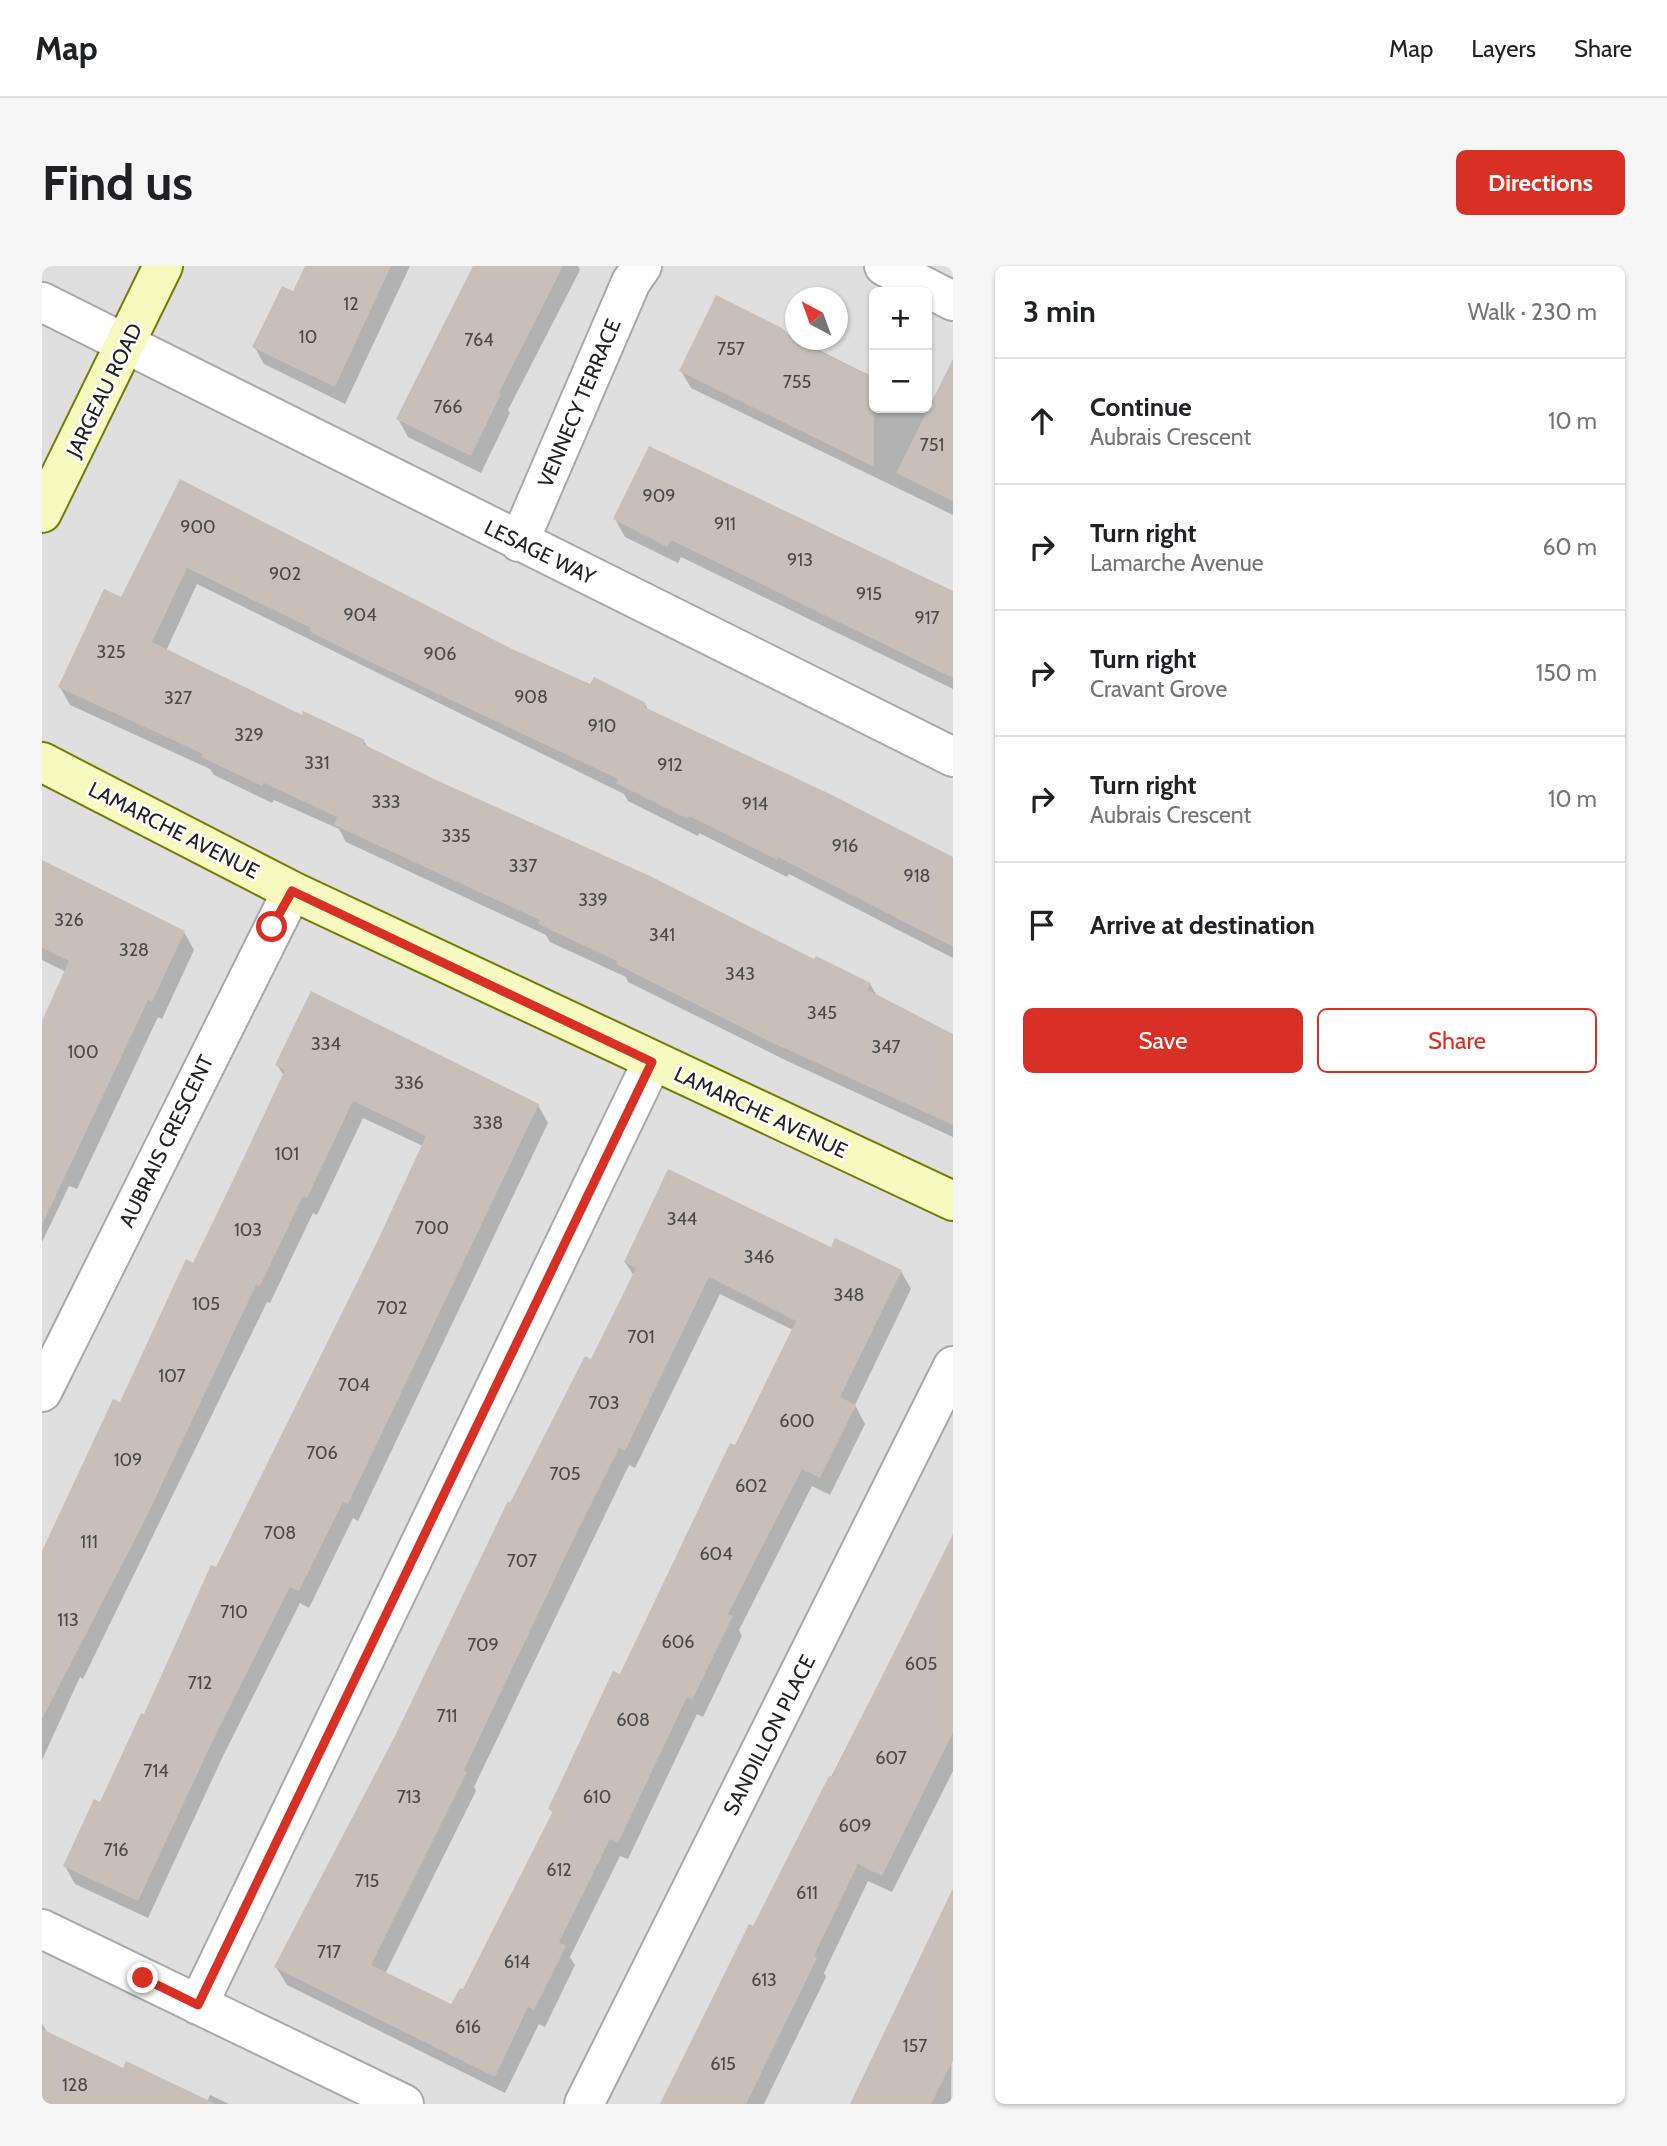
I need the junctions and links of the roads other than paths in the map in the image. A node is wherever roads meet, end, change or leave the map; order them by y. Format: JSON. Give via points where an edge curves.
{"nodes":[{"id":1,"x":163,"y":266,"type":"edge"},
{"id":2,"x":642,"y":266,"type":"edge"},
{"id":3,"x":884,"y":266,"type":"edge"},
{"id":4,"x":953,"y":301,"type":"edge"},
{"id":5,"x":42,"y":302,"type":"edge"},
{"id":6,"x":127,"y":345,"type":"junction"},
{"id":7,"x":42,"y":513,"type":"edge"},
{"id":8,"x":519,"y":542,"type":"junction"},
{"id":9,"x":953,"y":757,"type":"edge"},
{"id":10,"x":42,"y":761,"type":"edge"},
{"id":11,"x":292,"y":891,"type":"junction"},
{"id":12,"x":652,"y":1062,"type":"junction"},
{"id":13,"x":953,"y":1201,"type":"edge"},
{"id":14,"x":953,"y":1366,"type":"edge"},
{"id":15,"x":42,"y":1392,"type":"edge"},
{"id":16,"x":42,"y":1929,"type":"edge"},
{"id":17,"x":198,"y":2005,"type":"junction"},
{"id":18,"x":404,"y":2104,"type":"edge"},
{"id":19,"x":584,"y":2104,"type":"edge"}],
"edges":[{"from":1,"to":6,"type":"street","name":"JARGEAU ROAD"},
{"from":2,"to":8,"type":"street","name":"VENNECY TERRACE","via":[[631,282]]},
{"from":3,"to":4,"type":"street"},
{"from":5,"to":6,"type":"street","name":"LESAGE WAY"},
{"from":6,"to":7,"type":"street","name":"JARGEAU ROAD"},
{"from":6,"to":8,"type":"street","name":"LESAGE WAY"},
{"from":8,"to":9,"type":"street","name":"LESAGE WAY"},
{"from":10,"to":11,"type":"street","name":"LAMARCHE AVENUE"},
{"from":11,"to":12,"type":"street","name":"LAMARCHE AVENUE"},
{"from":11,"to":15,"type":"street","name":"AUBRAIS CRESCENT"},
{"from":12,"to":13,"type":"street","name":"LAMARCHE AVENUE"},
{"from":12,"to":17,"type":"street"},
{"from":14,"to":19,"type":"street","name":"SANDILLON PLACE"},
{"from":16,"to":17,"type":"street"},
{"from":17,"to":18,"type":"street"}]}
